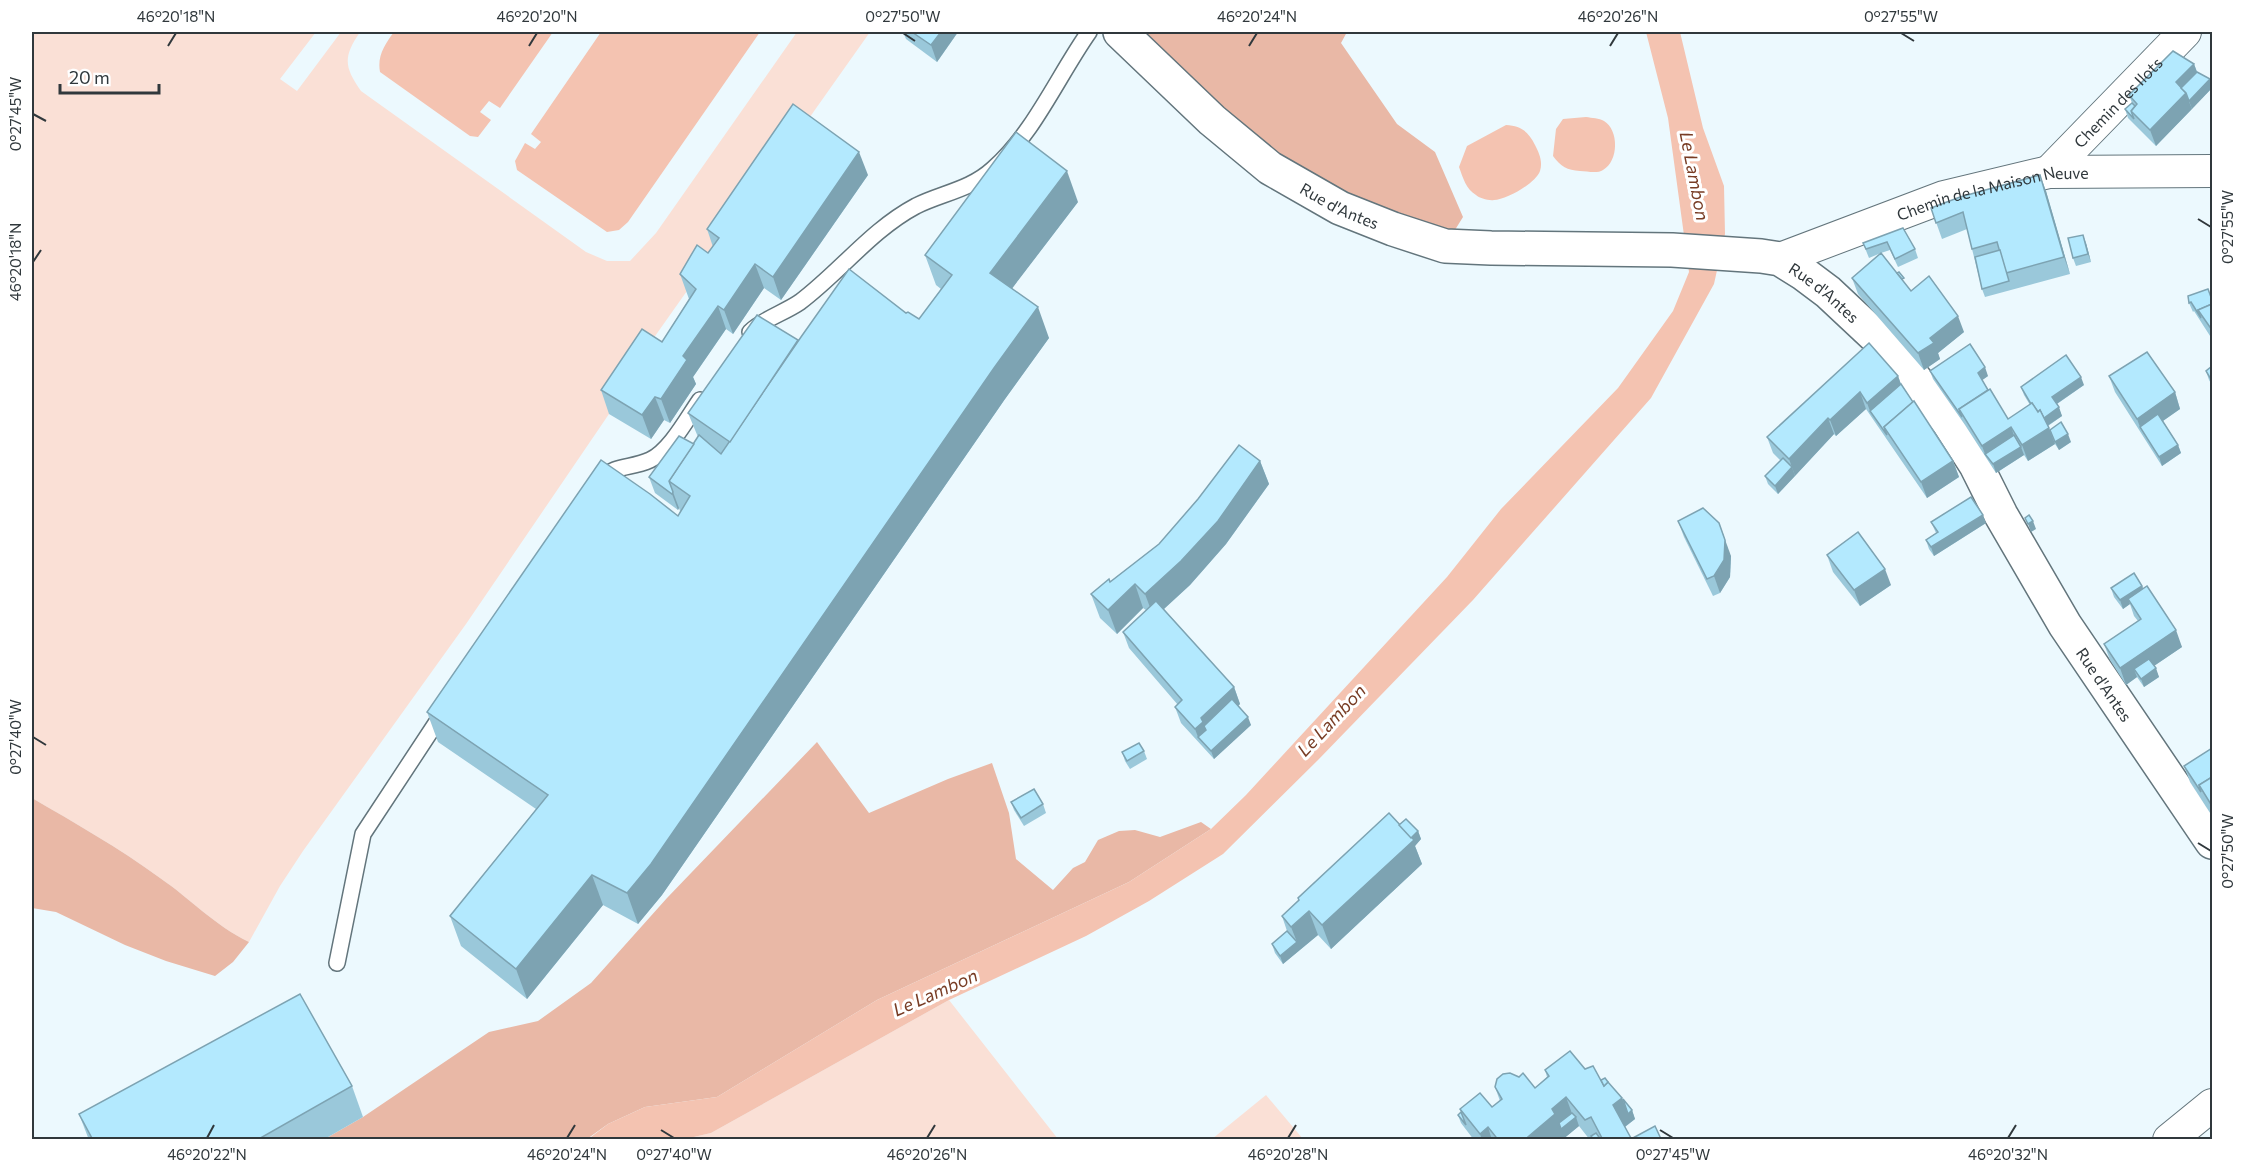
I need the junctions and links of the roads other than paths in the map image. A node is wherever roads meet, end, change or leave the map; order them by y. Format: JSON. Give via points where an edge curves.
{"nodes":[{"id":1,"x":1089,"y":32,"type":"edge"},
{"id":2,"x":1120,"y":32,"type":"edge"},
{"id":3,"x":2185,"y":32,"type":"edge"},
{"id":4,"x":2212,"y":171,"type":"edge"},
{"id":5,"x":2049,"y":172,"type":"junction"},
{"id":6,"x":1780,"y":259,"type":"junction"},
{"id":7,"x":738,"y":345,"type":"edge"},
{"id":8,"x":712,"y":383,"type":"edge"},
{"id":9,"x":589,"y":491,"type":"edge"},
{"id":10,"x":453,"y":697,"type":"edge"},
{"id":11,"x":2212,"y":842,"type":"edge"},
{"id":12,"x":338,"y":963,"type":"dead end"},
{"id":13,"x":2212,"y":1105,"type":"edge"},
{"id":14,"x":2169,"y":1140,"type":"edge"}],
"edges":[{"from":1,"to":7,"type":"lane","via":[[1018,142],[993,169],[969,186],[915,207],[887,226],[802,300],[757,326]]},
{"from":2,"to":6,"type":"street","name":"Rue d'Antes","via":[[1243,147],[1279,174],[1340,208],[1393,229],[1445,246],[1672,250]]},
{"from":3,"to":5,"type":"street","name":"Chemin des Ilots"},
{"from":4,"to":5,"type":"street","name":"Chemin de la Maison Neuve"},
{"from":5,"to":6,"type":"street","name":"Chemin de la Maison Neuve","via":[[1944,197]]},
{"from":6,"to":11,"type":"street","name":"Rue d'Antes","via":[[1828,292],[1869,328],[1949,423],[2065,625]]},
{"from":8,"to":9,"type":"lane","via":[[665,449],[651,460],[611,469]]},
{"from":10,"to":12,"type":"lane","via":[[363,834]]},
{"from":13,"to":14,"type":"street"}]}
